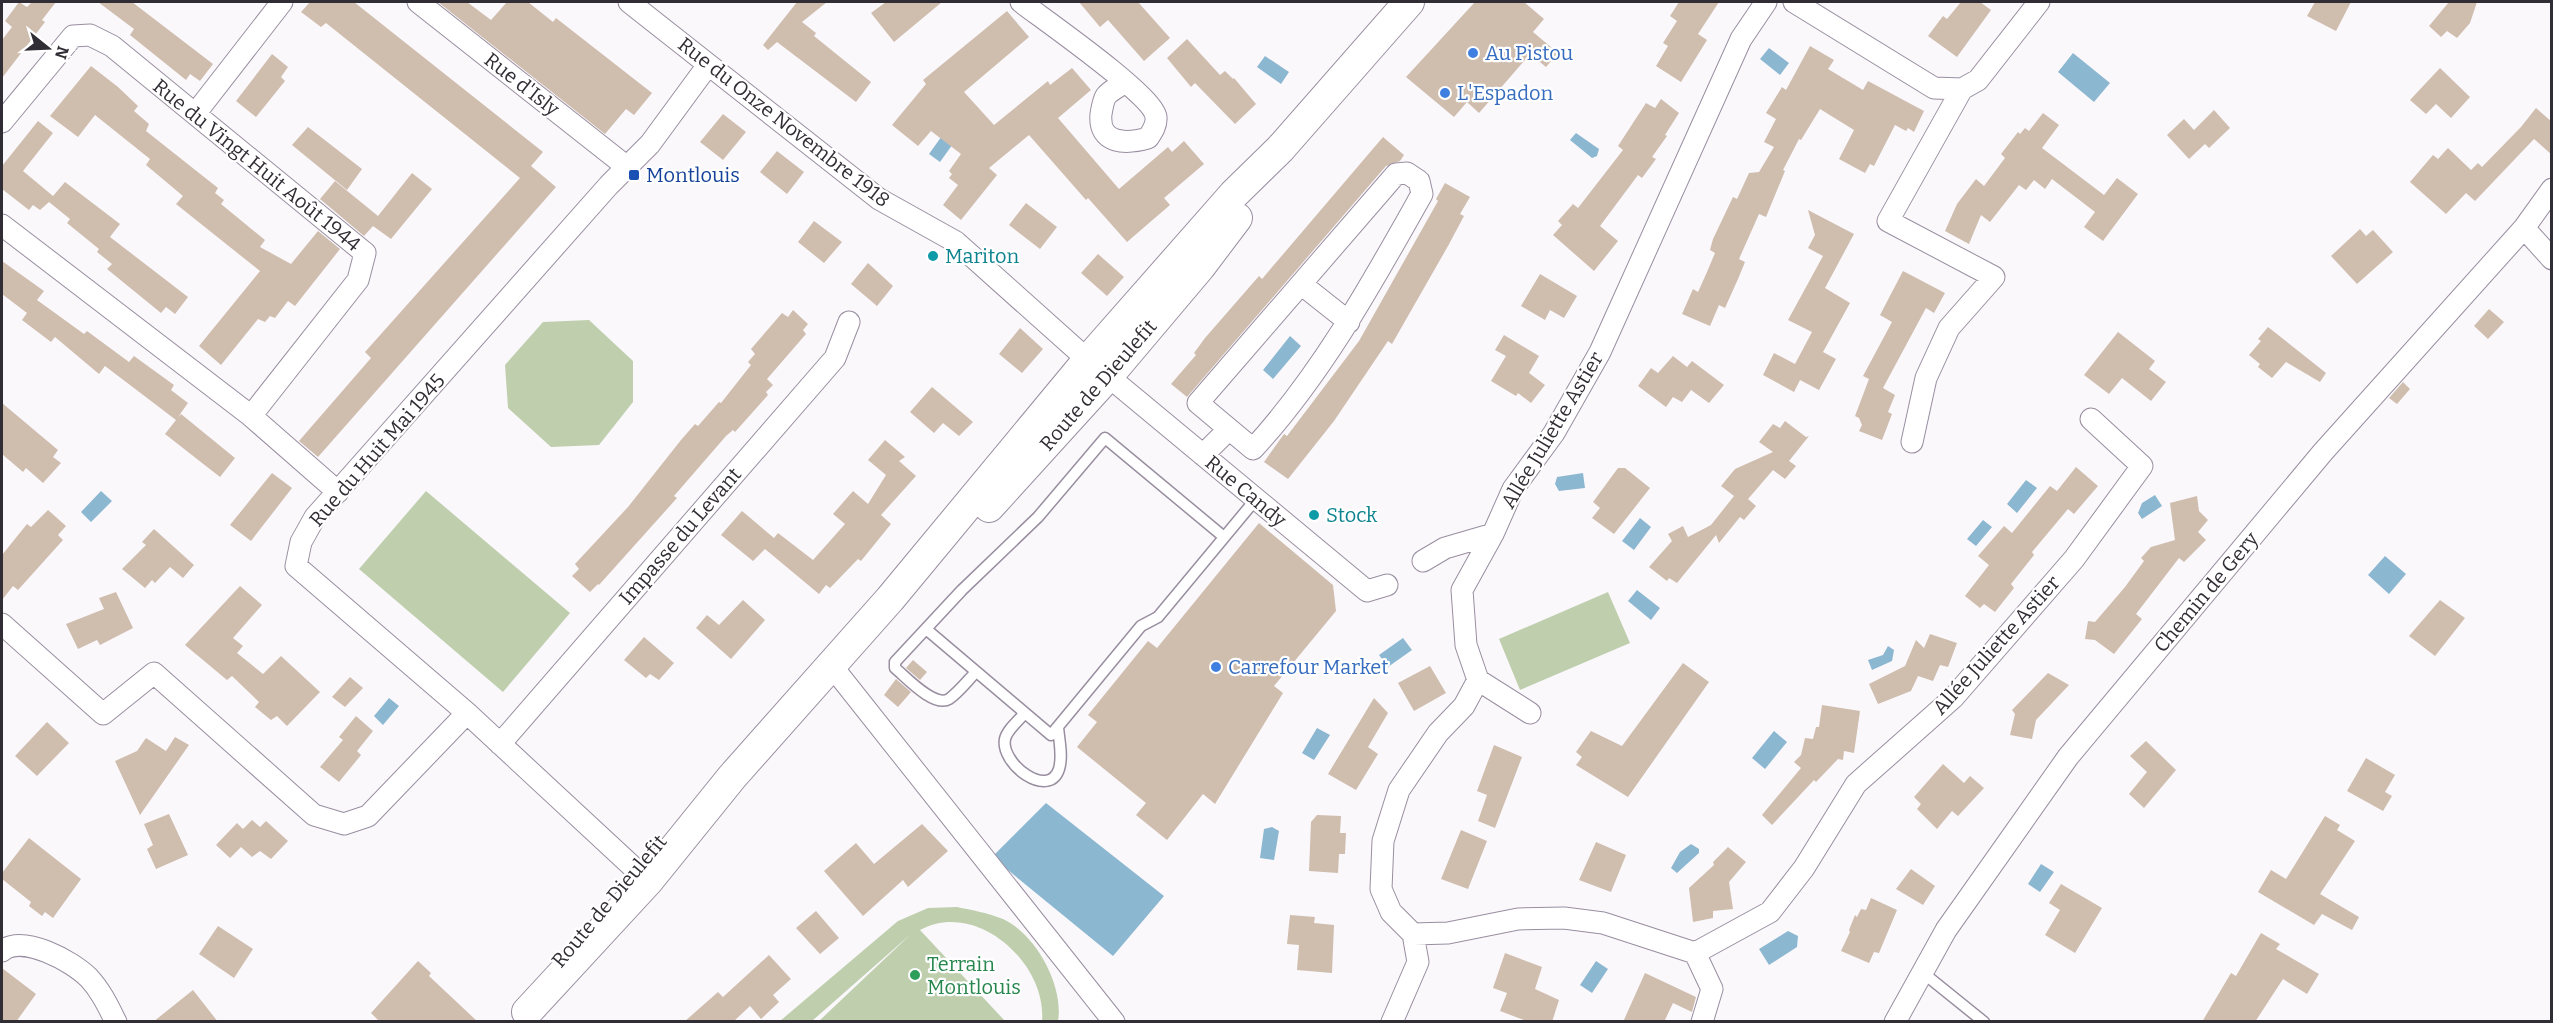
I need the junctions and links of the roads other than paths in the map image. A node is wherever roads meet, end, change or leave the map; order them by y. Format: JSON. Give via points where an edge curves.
{"nodes":[{"id":1,"x":282,"y":2,"type":"edge"},
{"id":2,"x":417,"y":2,"type":"edge"},
{"id":3,"x":629,"y":2,"type":"edge"},
{"id":4,"x":1021,"y":2,"type":"edge"},
{"id":5,"x":1409,"y":2,"type":"edge"},
{"id":6,"x":1766,"y":2,"type":"edge"},
{"id":7,"x":1794,"y":2,"type":"edge"},
{"id":8,"x":2039,"y":2,"type":"edge"},
{"id":9,"x":708,"y":65,"type":"junction"},
{"id":10,"x":1125,"y":82,"type":"dead end"},
{"id":11,"x":1962,"y":89,"type":"junction"},
{"id":12,"x":195,"y":114,"type":"junction"},
{"id":13,"x":2,"y":122,"type":"edge"},
{"id":14,"x":1280,"y":149,"type":"junction"},
{"id":15,"x":627,"y":167,"type":"junction"},
{"id":16,"x":2552,"y":189,"type":"edge"},
{"id":17,"x":2,"y":225,"type":"edge"},
{"id":18,"x":2524,"y":228,"type":"junction"},
{"id":19,"x":2552,"y":259,"type":"edge"},
{"id":20,"x":1301,"y":284,"type":"junction"},
{"id":21,"x":849,"y":322,"type":"dead end"},
{"id":22,"x":1349,"y":322,"type":"junction"},
{"id":23,"x":1098,"y":368,"type":"junction"},
{"id":24,"x":251,"y":416,"type":"junction"},
{"id":25,"x":2091,"y":419,"type":"dead end"},
{"id":26,"x":1229,"y":429,"type":"junction"},
{"id":27,"x":1912,"y":442,"type":"dead end"},
{"id":28,"x":1203,"y":456,"type":"junction"},
{"id":29,"x":338,"y":492,"type":"junction"},
{"id":30,"x":1256,"y":499,"type":"junction"},
{"id":31,"x":1493,"y":534,"type":"junction"},
{"id":32,"x":1224,"y":537,"type":"junction"},
{"id":33,"x":1423,"y":561,"type":"dead end"},
{"id":34,"x":1388,"y":585,"type":"dead end"},
{"id":35,"x":890,"y":599,"type":"junction"},
{"id":36,"x":2,"y":624,"type":"edge"},
{"id":37,"x":926,"y":629,"type":"junction"},
{"id":38,"x":831,"y":665,"type":"junction"},
{"id":39,"x":976,"y":672,"type":"junction"},
{"id":40,"x":1478,"y":680,"type":"junction"},
{"id":41,"x":467,"y":713,"type":"junction"},
{"id":42,"x":1025,"y":713,"type":"junction"},
{"id":43,"x":1530,"y":713,"type":"dead end"},
{"id":44,"x":1058,"y":727,"type":"junction"},
{"id":45,"x":500,"y":744,"type":"junction"},
{"id":46,"x":641,"y":874,"type":"junction"},
{"id":47,"x":1413,"y":934,"type":"junction"},
{"id":48,"x":2,"y":951,"type":"edge"},
{"id":49,"x":1695,"y":953,"type":"junction"},
{"id":50,"x":1922,"y":972,"type":"junction"},
{"id":51,"x":524,"y":1017,"type":"edge"},
{"id":52,"x":116,"y":1022,"type":"edge"},
{"id":53,"x":1114,"y":1022,"type":"edge"},
{"id":54,"x":1392,"y":1022,"type":"edge"},
{"id":55,"x":1702,"y":1022,"type":"edge"},
{"id":56,"x":1895,"y":1022,"type":"edge"},
{"id":57,"x":1984,"y":1022,"type":"edge"}],
"edges":[{"from":1,"to":12,"type":"street"},
{"from":2,"to":15,"type":"street","name":"Rue d'Isly"},
{"from":3,"to":9,"type":"street","name":"Rue du Onze Novembre 1918"},
{"from":4,"to":10,"type":"street"},
{"from":5,"to":14,"type":"main road","name":"Route de Dieulefit"},
{"from":6,"to":31,"type":"street","name":"Allée Juliette Astier","via":[[1741,39],[1600,352],[1554,433],[1513,489]]},
{"from":7,"to":11,"type":"street","via":[[1934,88]]},
{"from":8,"to":11,"type":"street","via":[[1978,80]]},
{"from":9,"to":15,"type":"street","name":"Rue du Huit Mai 1945","via":[[650,144]]},
{"from":9,"to":23,"type":"street","name":"Rue du Onze Novembre 1918","via":[[879,199],[956,242]]},
{"from":11,"to":27,"type":"street","via":[[1888,221],[1994,277],[1949,328],[1926,378]]},
{"from":12,"to":13,"type":"street","name":"Rue du Vingt Huit Août 1944","via":[[112,46],[90,35],[73,36],[58,50]]},
{"from":12,"to":24,"type":"street","name":"Rue du Vingt Huit Août 1944","via":[[365,253],[358,280]]},
{"from":14,"to":23,"type":"main road","name":"Route de Dieulefit","via":[[1192,241]]},
{"from":14,"to":23,"type":"main road","name":"Route de Dieulefit","via":[[1243,210],[1200,267]]},
{"from":15,"to":29,"type":"street","name":"Rue du Huit Mai 1945"},
{"from":16,"to":18,"type":"street","name":"Chemin de Gery"},
{"from":17,"to":24,"type":"street"},
{"from":18,"to":19,"type":"street"},
{"from":18,"to":50,"type":"street","name":"Chemin de Gery","via":[[2323,452],[2068,757],[1946,930]]},
{"from":20,"to":22,"type":"street"},
{"from":20,"to":22,"type":"street","via":[[1396,174],[1407,173],[1419,181],[1422,195]]},
{"from":20,"to":26,"type":"street","via":[[1198,403]]},
{"from":21,"to":45,"type":"street","name":"Impasse du Levant","via":[[835,358]]},
{"from":22,"to":26,"type":"street","via":[[1253,450]]},
{"from":23,"to":28,"type":"street","name":"Rue Candy"},
{"from":23,"to":35,"type":"main road","name":"Route de Dieulefit","via":[[1005,491]]},
{"from":23,"to":35,"type":"main road","name":"Route de Dieulefit","via":[[1084,382],[1059,394]]},
{"from":24,"to":29,"type":"street"},
{"from":25,"to":49,"type":"street","name":"Allée Juliette Astier","via":[[2142,466],[2074,559],[1953,698],[1856,784],[1804,868],[1770,912]]},
{"from":26,"to":28,"type":"street"},
{"from":28,"to":30,"type":"street","name":"Rue Candy"},
{"from":29,"to":41,"type":"street","name":"Rue du Huit Mai 1945","via":[[315,517],[301,542],[296,566]]},
{"from":30,"to":32,"type":"lane"},
{"from":30,"to":34,"type":"street","name":"Rue Candy","via":[[1367,591]]},
{"from":31,"to":33,"type":"street","via":[[1445,548]]},
{"from":31,"to":40,"type":"street","name":"Allée Juliette Astier","via":[[1462,590],[1466,645]]},
{"from":32,"to":37,"type":"lane","via":[[1105,438],[1038,517]]},
{"from":32,"to":44,"type":"lane","via":[[1158,617],[1141,626]]},
{"from":35,"to":38,"type":"main road","name":"Route de Dieulefit"},
{"from":36,"to":41,"type":"street","via":[[103,714],[154,674],[314,815],[344,824],[368,816]]},
{"from":37,"to":39,"type":"lane"},
{"from":37,"to":39,"type":"lane","via":[[895,662],[895,668],[928,696],[940,701],[948,699]]},
{"from":38,"to":46,"type":"main road","name":"Route de Dieulefit"},
{"from":38,"to":53,"type":"street"},
{"from":39,"to":42,"type":"lane"},
{"from":40,"to":43,"type":"street"},
{"from":40,"to":47,"type":"street","via":[[1464,706],[1438,733],[1399,790],[1383,841],[1381,889],[1391,912]]},
{"from":41,"to":45,"type":"street","name":"Rue du Huit Mai 1945"},
{"from":42,"to":44,"type":"lane","via":[[1051,735]]},
{"from":42,"to":44,"type":"lane","via":[[1005,738],[1005,748],[1011,763],[1038,781],[1053,779],[1058,770]]},
{"from":45,"to":46,"type":"street","name":"Rue du Huit Mai 1945"},
{"from":46,"to":51,"type":"main road","name":"Route de Dieulefit"},
{"from":47,"to":49,"type":"street","via":[[1448,933],[1518,919],[1564,918],[1603,923]]},
{"from":47,"to":54,"type":"street","via":[[1418,962]]},
{"from":48,"to":52,"type":"street","via":[[8,946],[25,945],[69,963],[88,978]]},
{"from":49,"to":55,"type":"street","via":[[1712,989]]},
{"from":50,"to":56,"type":"street","name":"Chemin de Gery"},
{"from":50,"to":57,"type":"lane"}]}
